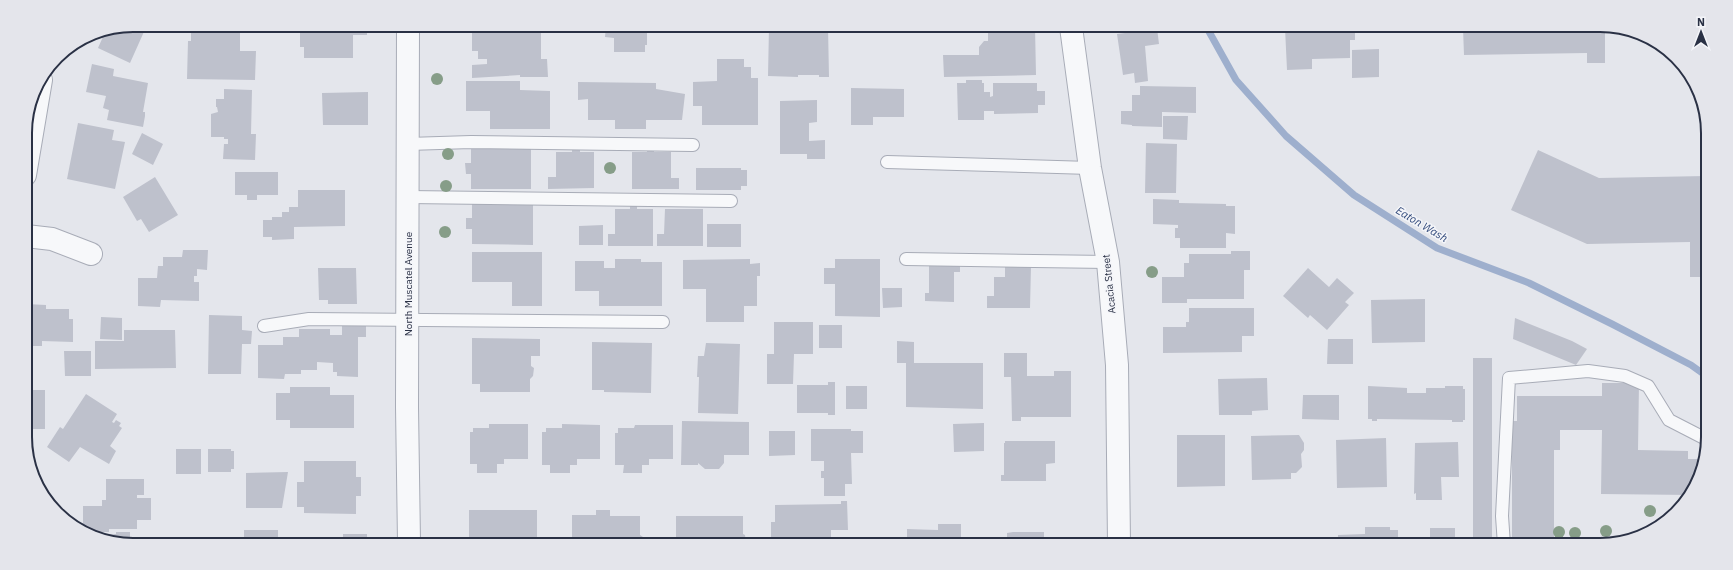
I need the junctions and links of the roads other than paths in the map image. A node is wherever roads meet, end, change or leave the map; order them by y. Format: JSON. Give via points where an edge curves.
{"nodes":[{"id":1,"x":408,"y":32,"type":"edge"},
{"id":2,"x":1072,"y":32,"type":"edge"},
{"id":3,"x":38,"y":99,"type":"edge"},
{"id":4,"x":32,"y":137,"type":"edge"},
{"id":5,"x":408,"y":144,"type":"junction"},
{"id":6,"x":692,"y":145,"type":"dead end"},
{"id":7,"x":887,"y":162,"type":"dead end"},
{"id":8,"x":1090,"y":168,"type":"junction"},
{"id":9,"x":408,"y":198,"type":"junction"},
{"id":10,"x":731,"y":201,"type":"dead end"},
{"id":11,"x":32,"y":237,"type":"edge"},
{"id":12,"x":91,"y":254,"type":"dead end"},
{"id":13,"x":906,"y":259,"type":"dead end"},
{"id":14,"x":1108,"y":262,"type":"junction"},
{"id":15,"x":408,"y":321,"type":"junction"},
{"id":16,"x":663,"y":322,"type":"dead end"},
{"id":17,"x":264,"y":326,"type":"dead end"},
{"id":18,"x":1701,"y":436,"type":"edge"},
{"id":19,"x":409,"y":538,"type":"edge"},
{"id":20,"x":1119,"y":538,"type":"edge"},
{"id":21,"x":1504,"y":538,"type":"edge"}],
"edges":[{"from":1,"to":5,"type":"street","name":"North Muscatel Avenue"},
{"from":2,"to":8,"type":"street","name":"Acacia Street"},
{"from":3,"to":4,"type":"street"},
{"from":5,"to":6,"type":"lane","via":[[471,142]]},
{"from":5,"to":9,"type":"street","name":"North Muscatel Avenue"},
{"from":7,"to":8,"type":"lane"},
{"from":8,"to":14,"type":"street","name":"Acacia Street"},
{"from":9,"to":10,"type":"lane"},
{"from":9,"to":15,"type":"street","name":"North Muscatel Avenue"},
{"from":11,"to":12,"type":"street","via":[[52,239]]},
{"from":13,"to":14,"type":"lane"},
{"from":14,"to":20,"type":"street","name":"Acacia Street","via":[[1118,365]]},
{"from":15,"to":16,"type":"lane"},
{"from":15,"to":17,"type":"lane","via":[[309,319]]},
{"from":15,"to":19,"type":"street","name":"North Muscatel Avenue"},
{"from":18,"to":21,"type":"lane","via":[[1669,420],[1648,386],[1625,376],[1588,370],[1509,378],[1502,516]]}]}
